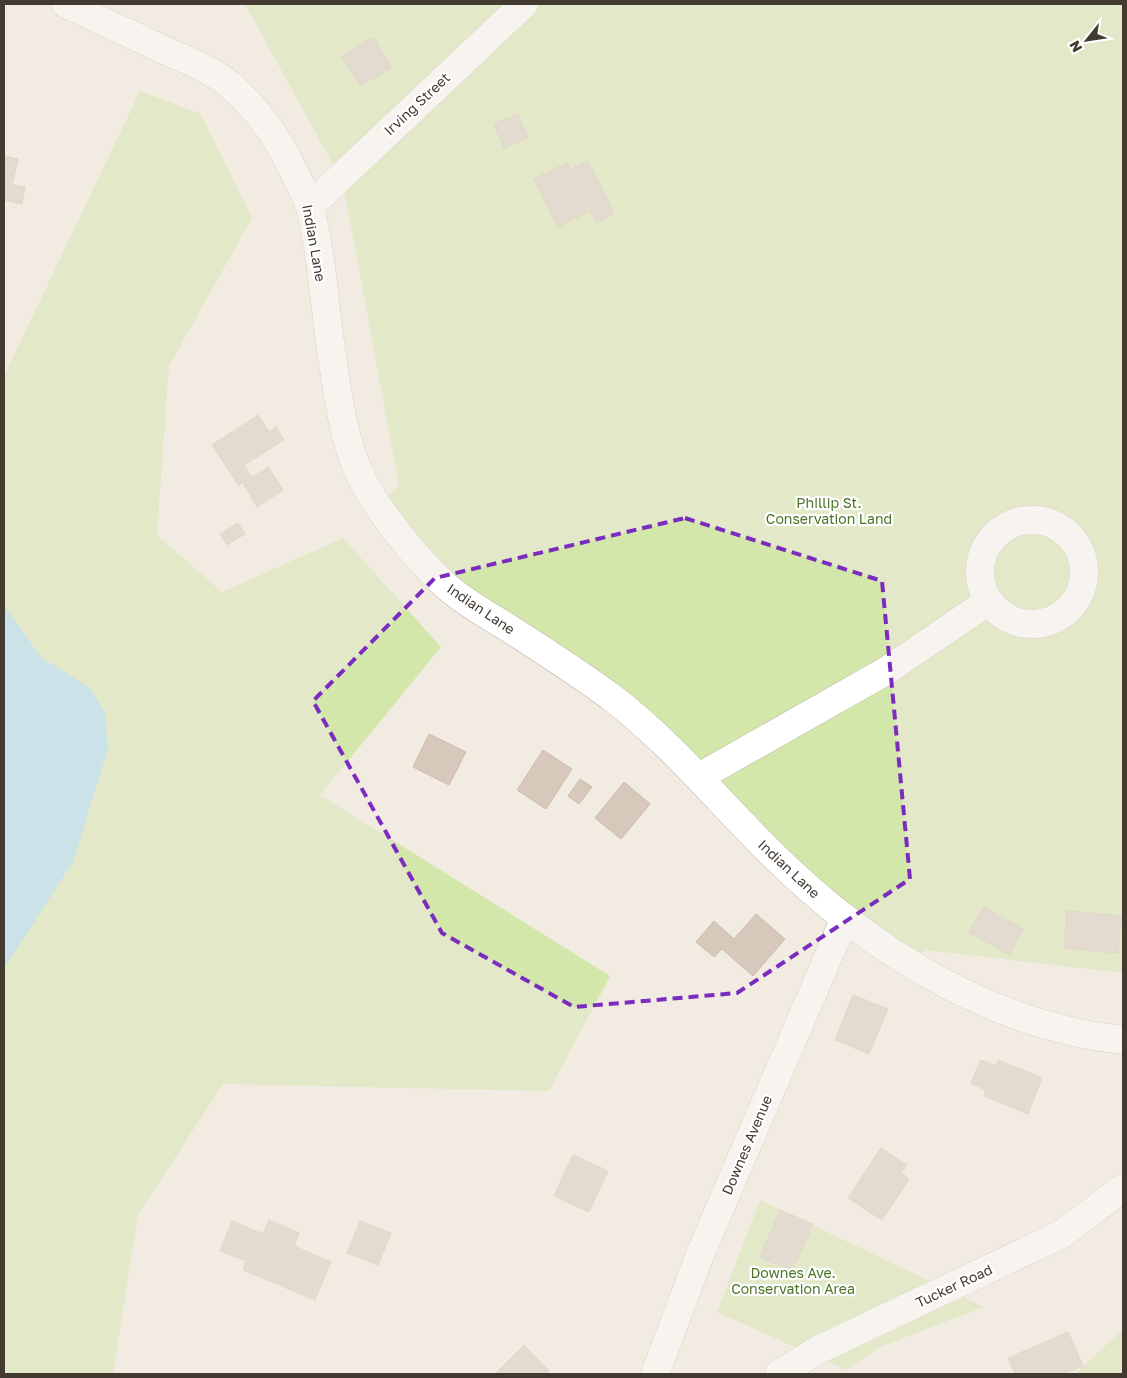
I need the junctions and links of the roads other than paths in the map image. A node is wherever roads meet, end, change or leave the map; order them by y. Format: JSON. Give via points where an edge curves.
{"nodes":[{"id":1,"x":66,"y":4,"type":"edge"},
{"id":2,"x":524,"y":4,"type":"edge"},
{"id":3,"x":310,"y":206,"type":"junction"},
{"id":4,"x":989,"y":602,"type":"dead end"},
{"id":5,"x":699,"y":777,"type":"junction"},
{"id":6,"x":845,"y":918,"type":"junction"},
{"id":7,"x":1123,"y":1040,"type":"edge"},
{"id":8,"x":1123,"y":1188,"type":"edge"},
{"id":9,"x":655,"y":1374,"type":"edge"},
{"id":10,"x":779,"y":1374,"type":"edge"}],
"edges":[{"from":1,"to":3,"type":"street","name":"Indian Lane","via":[[226,82],[270,127]]},
{"from":2,"to":3,"type":"street","name":"Irving Street"},
{"from":3,"to":5,"type":"street","name":"Indian Lane","via":[[343,424],[354,462],[372,498],[420,559],[446,586],[615,700]]},
{"from":4,"to":5,"type":"street","via":[[886,671]]},
{"from":5,"to":6,"type":"street","name":"Indian Lane","via":[[771,854]]},
{"from":6,"to":7,"type":"street","name":"Indian Lane","via":[[934,977],[973,998],[1055,1028],[1097,1038]]},
{"from":6,"to":9,"type":"street","name":"Downes Avenue","via":[[701,1252]]},
{"from":8,"to":10,"type":"street","name":"Tucker Road","via":[[1062,1234],[818,1350]]}]}
